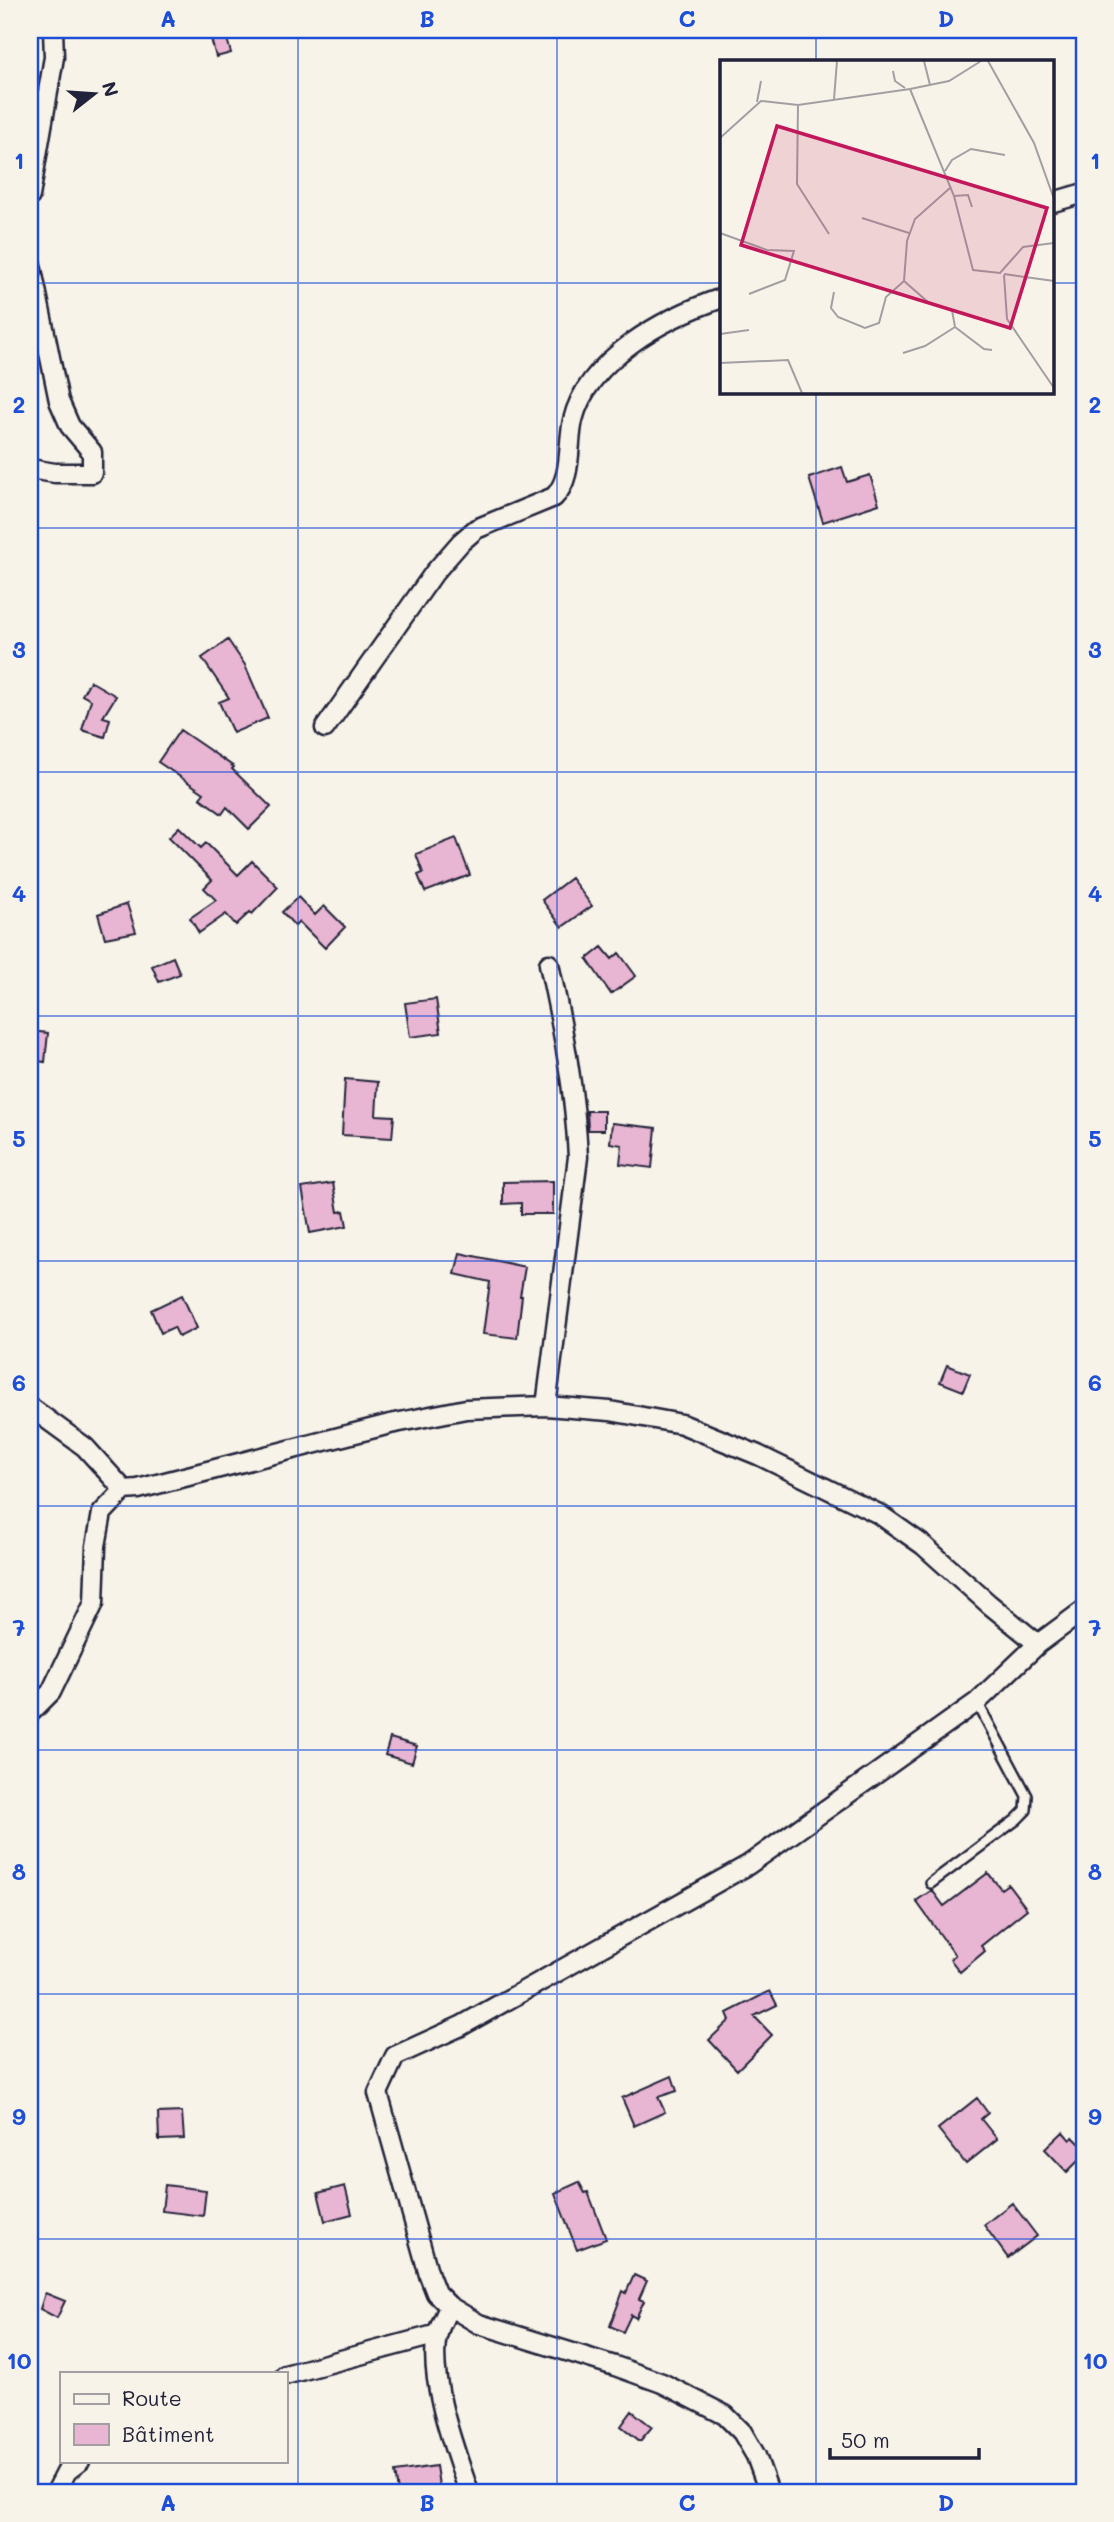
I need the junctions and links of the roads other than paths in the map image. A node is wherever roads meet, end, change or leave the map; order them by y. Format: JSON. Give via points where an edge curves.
{"nodes":[{"id":1,"x":54,"y":30,"type":"edge"},
{"id":2,"x":1084,"y":193,"type":"edge"},
{"id":3,"x":30,"y":196,"type":"edge"},
{"id":4,"x":1054,"y":202,"type":"edge"},
{"id":5,"x":30,"y":260,"type":"edge"},
{"id":6,"x":720,"y":300,"type":"edge"},
{"id":7,"x":30,"y":469,"type":"edge"},
{"id":8,"x":325,"y":727,"type":"dead end"},
{"id":9,"x":549,"y":964,"type":"dead end"},
{"id":10,"x":547,"y":1406,"type":"junction"},
{"id":11,"x":30,"y":1407,"type":"edge"},
{"id":12,"x":124,"y":1490,"type":"junction"},
{"id":13,"x":1084,"y":1610,"type":"edge"},
{"id":14,"x":1038,"y":1644,"type":"junction"},
{"id":15,"x":977,"y":1702,"type":"junction"},
{"id":16,"x":30,"y":1713,"type":"edge"},
{"id":17,"x":930,"y":1883,"type":"dead end"},
{"id":18,"x":449,"y":2306,"type":"junction"},
{"id":19,"x":438,"y":2334,"type":"junction"},
{"id":20,"x":287,"y":2374,"type":"edge"},
{"id":21,"x":79,"y":2462,"type":"edge"},
{"id":22,"x":56,"y":2492,"type":"edge"},
{"id":23,"x":469,"y":2492,"type":"edge"},
{"id":24,"x":769,"y":2492,"type":"edge"}],
"edges":[{"from":1,"to":3,"type":"street","via":[[54,57]]},
{"from":2,"to":4,"type":"street"},
{"from":5,"to":7,"type":"street","via":[[59,401],[70,426],[92,452],[92,473]]},
{"from":6,"to":8,"type":"street","via":[[669,320],[626,348],[590,382],[573,419],[564,487],[554,497],[477,529],[461,542]]},
{"from":9,"to":10,"type":"street","via":[[568,1059],[578,1157]]},
{"from":10,"to":12,"type":"street","via":[[466,1409],[390,1424]]},
{"from":10,"to":14,"type":"street","via":[[610,1410],[682,1424],[758,1455],[879,1514],[923,1545]]},
{"from":11,"to":12,"type":"street","via":[[85,1447]]},
{"from":12,"to":16,"type":"street","via":[[102,1513],[94,1603],[51,1692]]},
{"from":13,"to":14,"type":"street"},
{"from":14,"to":15,"type":"street"},
{"from":15,"to":17,"type":"lane","via":[[1027,1796],[1026,1810]]},
{"from":15,"to":18,"type":"street","via":[[748,1865],[461,2026],[396,2056],[378,2093],[429,2275],[436,2293]]},
{"from":18,"to":19,"type":"street"},
{"from":18,"to":24,"type":"street","via":[[479,2324],[662,2383],[725,2415],[756,2456]]},
{"from":19,"to":20,"type":"street"},
{"from":19,"to":23,"type":"street","via":[[436,2371],[450,2438]]},
{"from":21,"to":22,"type":"street","via":[[67,2471]]}]}
